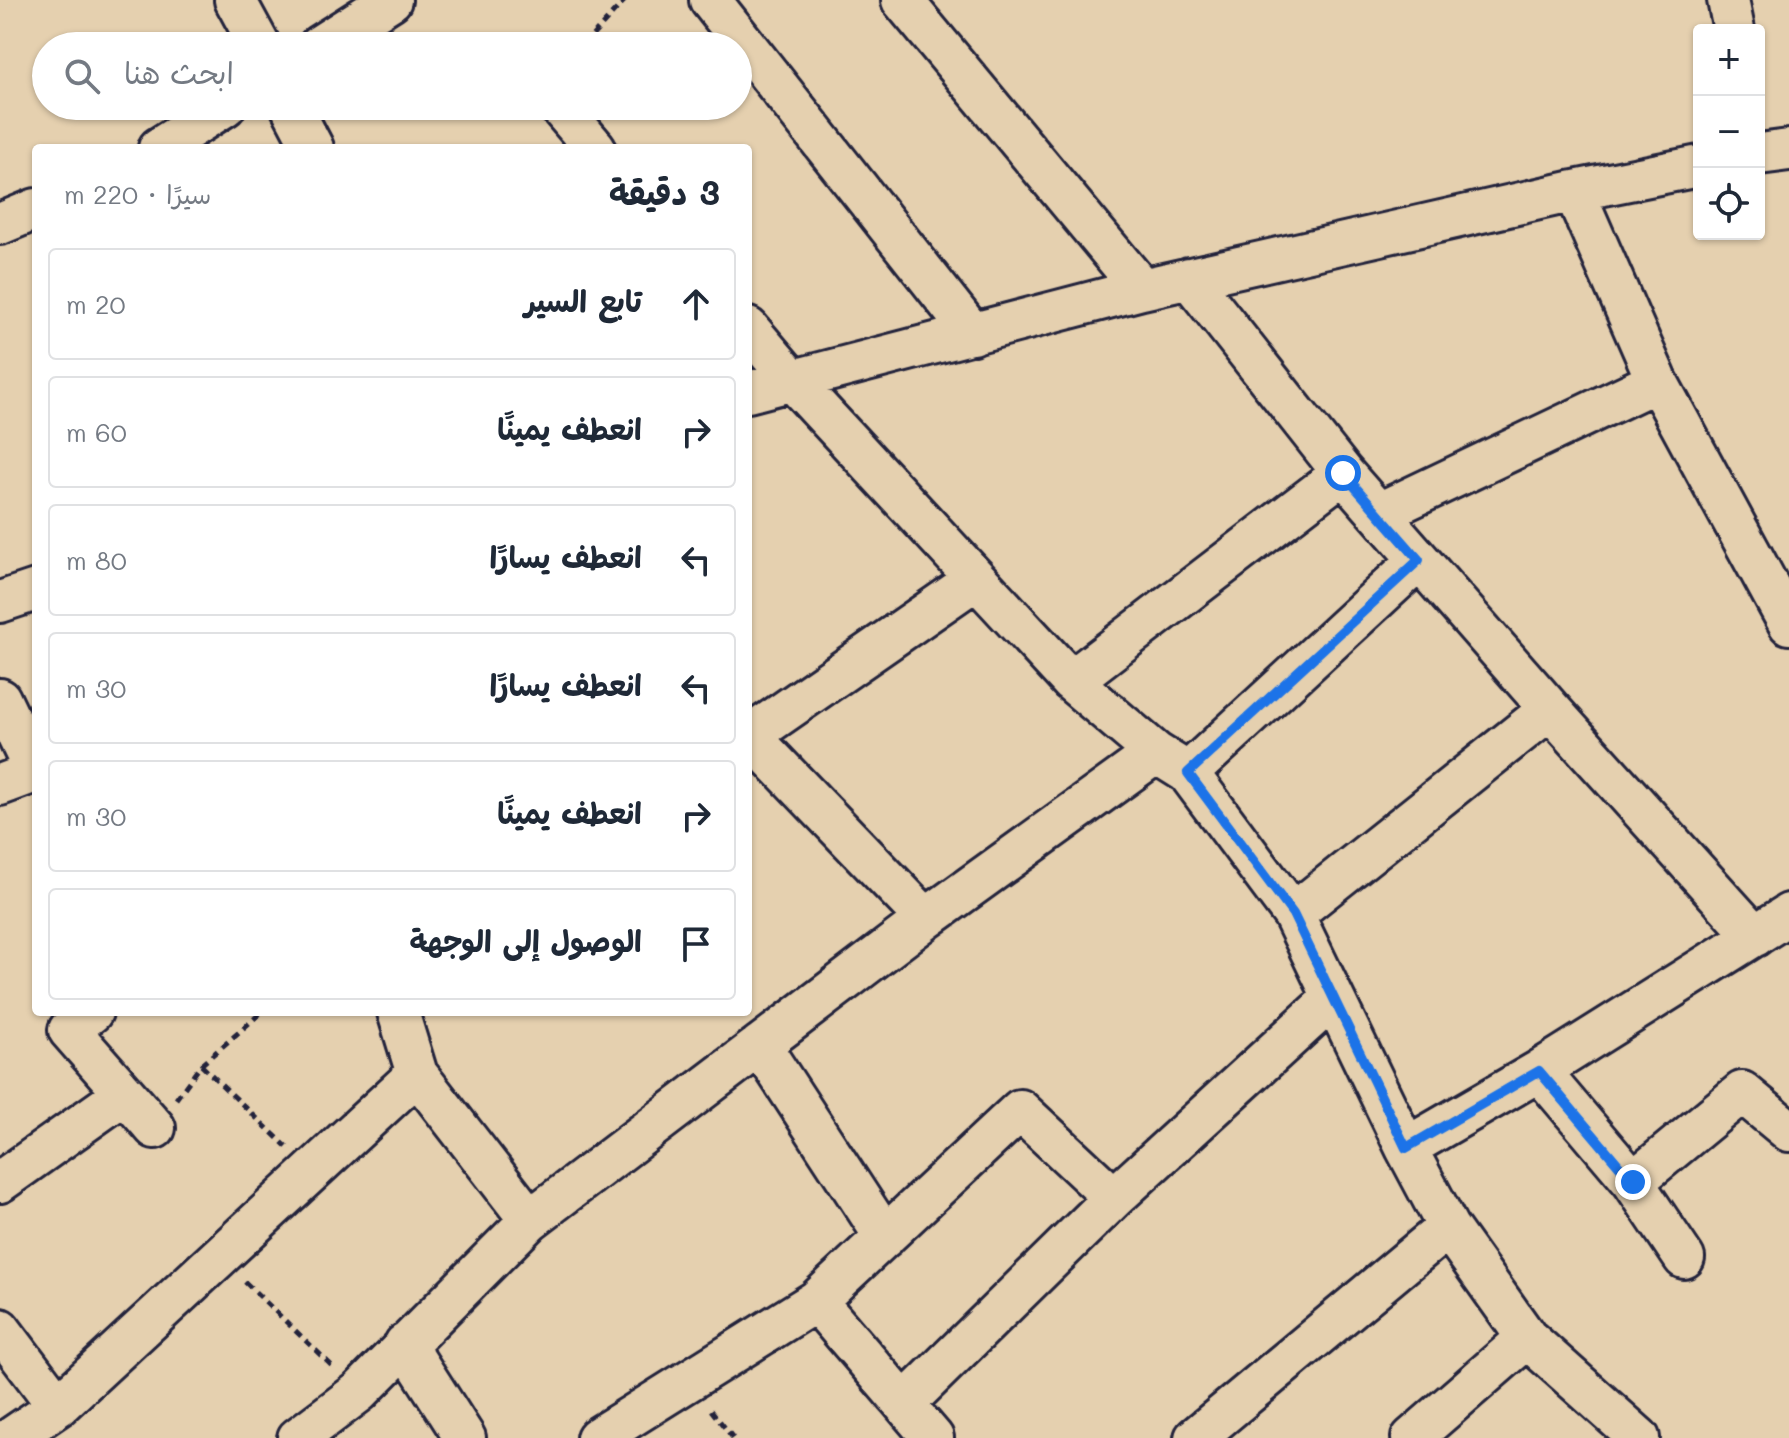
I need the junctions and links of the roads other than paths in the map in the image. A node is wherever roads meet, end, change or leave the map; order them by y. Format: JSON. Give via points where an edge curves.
{"nodes":[{"id":1,"x":235,"y":0,"type":"edge"},
{"id":2,"x":391,"y":0,"type":"edge"},
{"id":3,"x":710,"y":0,"type":"edge"},
{"id":4,"x":902,"y":0,"type":"edge"},
{"id":5,"x":1728,"y":0,"type":"edge"},
{"id":6,"x":1733,"y":24,"type":"edge"},
{"id":7,"x":252,"y":32,"type":"edge"},
{"id":8,"x":341,"y":32,"type":"edge"},
{"id":9,"x":735,"y":32,"type":"edge"},
{"id":10,"x":752,"y":53,"type":"edge"},
{"id":11,"x":203,"y":120,"type":"edge"},
{"id":12,"x":298,"y":120,"type":"edge"},
{"id":13,"x":571,"y":120,"type":"edge"},
{"id":14,"x":165,"y":144,"type":"edge"},
{"id":15,"x":311,"y":144,"type":"edge"},
{"id":16,"x":592,"y":144,"type":"edge"},
{"id":17,"x":1789,"y":150,"type":"edge"},
{"id":18,"x":1765,"y":152,"type":"edge"},
{"id":19,"x":1693,"y":167,"type":"edge"},
{"id":20,"x":1574,"y":191,"type":"junction"},
{"id":21,"x":32,"y":211,"type":"edge"},
{"id":22,"x":0,"y":224,"type":"edge"},
{"id":23,"x":1189,"y":278,"type":"junction"},
{"id":24,"x":1142,"y":289,"type":"junction"},
{"id":25,"x":752,"y":333,"type":"edge"},
{"id":26,"x":973,"y":334,"type":"junction"},
{"id":27,"x":793,"y":381,"type":"junction"},
{"id":28,"x":1657,"y":381,"type":"junction"},
{"id":29,"x":752,"y":391,"type":"edge"},
{"id":30,"x":1343,"y":473,"type":"junction"},
{"id":31,"x":1379,"y":513,"type":"junction"},
{"id":32,"x":1419,"y":560,"type":"junction"},
{"id":33,"x":976,"y":579,"type":"junction"},
{"id":34,"x":32,"y":591,"type":"edge"},
{"id":35,"x":0,"y":602,"type":"edge"},
{"id":36,"x":1789,"y":624,"type":"edge"},
{"id":37,"x":1071,"y":681,"type":"junction"},
{"id":38,"x":0,"y":699,"type":"edge"},
{"id":39,"x":1550,"y":709,"type":"junction"},
{"id":40,"x":752,"y":734,"type":"edge"},
{"id":41,"x":752,"y":739,"type":"edge"},
{"id":42,"x":1172,"y":763,"type":"junction"},
{"id":43,"x":32,"y":765,"type":"edge"},
{"id":44,"x":32,"y":774,"type":"edge"},
{"id":45,"x":0,"y":785,"type":"edge"},
{"id":46,"x":1293,"y":914,"type":"junction"},
{"id":47,"x":1789,"y":914,"type":"edge"},
{"id":48,"x":926,"y":919,"type":"junction"},
{"id":49,"x":1755,"y":936,"type":"junction"},
{"id":50,"x":1333,"y":998,"type":"junction"},
{"id":51,"x":87,"y":1016,"type":"edge"},
{"id":52,"x":399,"y":1016,"type":"edge"},
{"id":53,"x":760,"y":1045,"type":"junction"},
{"id":54,"x":1539,"y":1071,"type":"junction"},
{"id":55,"x":417,"y":1074,"type":"junction"},
{"id":56,"x":124,"y":1094,"type":"junction"},
{"id":57,"x":155,"y":1128,"type":"road end"},
{"id":58,"x":1789,"y":1131,"type":"edge"},
{"id":59,"x":1406,"y":1148,"type":"junction"},
{"id":60,"x":0,"y":1182,"type":"edge"},
{"id":61,"x":1633,"y":1182,"type":"junction"},
{"id":62,"x":1114,"y":1198,"type":"junction"},
{"id":63,"x":530,"y":1220,"type":"junction"},
{"id":64,"x":1448,"y":1227,"type":"junction"},
{"id":65,"x":885,"y":1237,"type":"junction"},
{"id":66,"x":1684,"y":1258,"type":"dead end"},
{"id":67,"x":816,"y":1301,"type":"junction"},
{"id":68,"x":0,"y":1329,"type":"edge"},
{"id":69,"x":1527,"y":1338,"type":"junction"},
{"id":70,"x":405,"y":1344,"type":"junction"},
{"id":71,"x":905,"y":1403,"type":"junction"},
{"id":72,"x":58,"y":1406,"type":"junction"},
{"id":73,"x":11,"y":1438,"type":"edge"},
{"id":74,"x":298,"y":1438,"type":"edge"},
{"id":75,"x":465,"y":1438,"type":"edge"},
{"id":76,"x":597,"y":1438,"type":"edge"},
{"id":77,"x":933,"y":1438,"type":"edge"},
{"id":78,"x":1195,"y":1438,"type":"edge"},
{"id":79,"x":1412,"y":1438,"type":"edge"},
{"id":80,"x":1639,"y":1438,"type":"edge"}],
"edges":[{"from":1,"to":7,"type":"street"},
{"from":2,"to":8,"type":"street"},
{"from":3,"to":9,"type":"street"},
{"from":4,"to":24,"type":"street"},
{"from":5,"to":6,"type":"street"},
{"from":10,"to":26,"type":"street"},
{"from":11,"to":14,"type":"street"},
{"from":12,"to":15,"type":"street"},
{"from":13,"to":16,"type":"street"},
{"from":17,"to":18,"type":"street"},
{"from":19,"to":20,"type":"street"},
{"from":20,"to":23,"type":"street"},
{"from":20,"to":28,"type":"street"},
{"from":21,"to":22,"type":"street"},
{"from":23,"to":24,"type":"street"},
{"from":23,"to":30,"type":"street"},
{"from":24,"to":26,"type":"street"},
{"from":25,"to":27,"type":"street"},
{"from":26,"to":27,"type":"street"},
{"from":27,"to":29,"type":"street"},
{"from":27,"to":33,"type":"street"},
{"from":28,"to":31,"type":"street"},
{"from":28,"to":36,"type":"street"},
{"from":30,"to":31,"type":"street"},
{"from":30,"to":37,"type":"street"},
{"from":31,"to":32,"type":"street"},
{"from":32,"to":39,"type":"street"},
{"from":32,"to":42,"type":"street"},
{"from":33,"to":37,"type":"street"},
{"from":33,"to":40,"type":"street"},
{"from":34,"to":35,"type":"street"},
{"from":37,"to":42,"type":"street"},
{"from":38,"to":43,"type":"street"},
{"from":39,"to":46,"type":"street"},
{"from":39,"to":49,"type":"street"},
{"from":41,"to":48,"type":"street"},
{"from":42,"to":46,"type":"street"},
{"from":42,"to":48,"type":"street"},
{"from":44,"to":45,"type":"street"},
{"from":46,"to":50,"type":"street"},
{"from":47,"to":49,"type":"street"},
{"from":48,"to":53,"type":"street"},
{"from":49,"to":54,"type":"street"},
{"from":50,"to":59,"type":"street"},
{"from":50,"to":62,"type":"street"},
{"from":51,"to":56,"type":"street","via":[[69,1030]]},
{"from":52,"to":55,"type":"street"},
{"from":53,"to":63,"type":"street"},
{"from":53,"to":65,"type":"street"},
{"from":54,"to":59,"type":"street"},
{"from":54,"to":61,"type":"street"},
{"from":55,"to":63,"type":"street"},
{"from":55,"to":72,"type":"street"},
{"from":56,"to":57,"type":"street"},
{"from":56,"to":60,"type":"street"},
{"from":58,"to":61,"type":"street","via":[[1742,1092]]},
{"from":59,"to":64,"type":"street"},
{"from":61,"to":66,"type":"street"},
{"from":62,"to":65,"type":"street","via":[[1020,1110]]},
{"from":62,"to":71,"type":"street"},
{"from":63,"to":70,"type":"street"},
{"from":64,"to":69,"type":"street"},
{"from":64,"to":78,"type":"street"},
{"from":65,"to":67,"type":"street"},
{"from":67,"to":71,"type":"street"},
{"from":67,"to":76,"type":"street"},
{"from":68,"to":72,"type":"street"},
{"from":69,"to":79,"type":"street"},
{"from":69,"to":80,"type":"street"},
{"from":70,"to":74,"type":"street","via":[[359,1392]]},
{"from":70,"to":75,"type":"street"},
{"from":71,"to":77,"type":"street"},
{"from":72,"to":73,"type":"street"}]}
